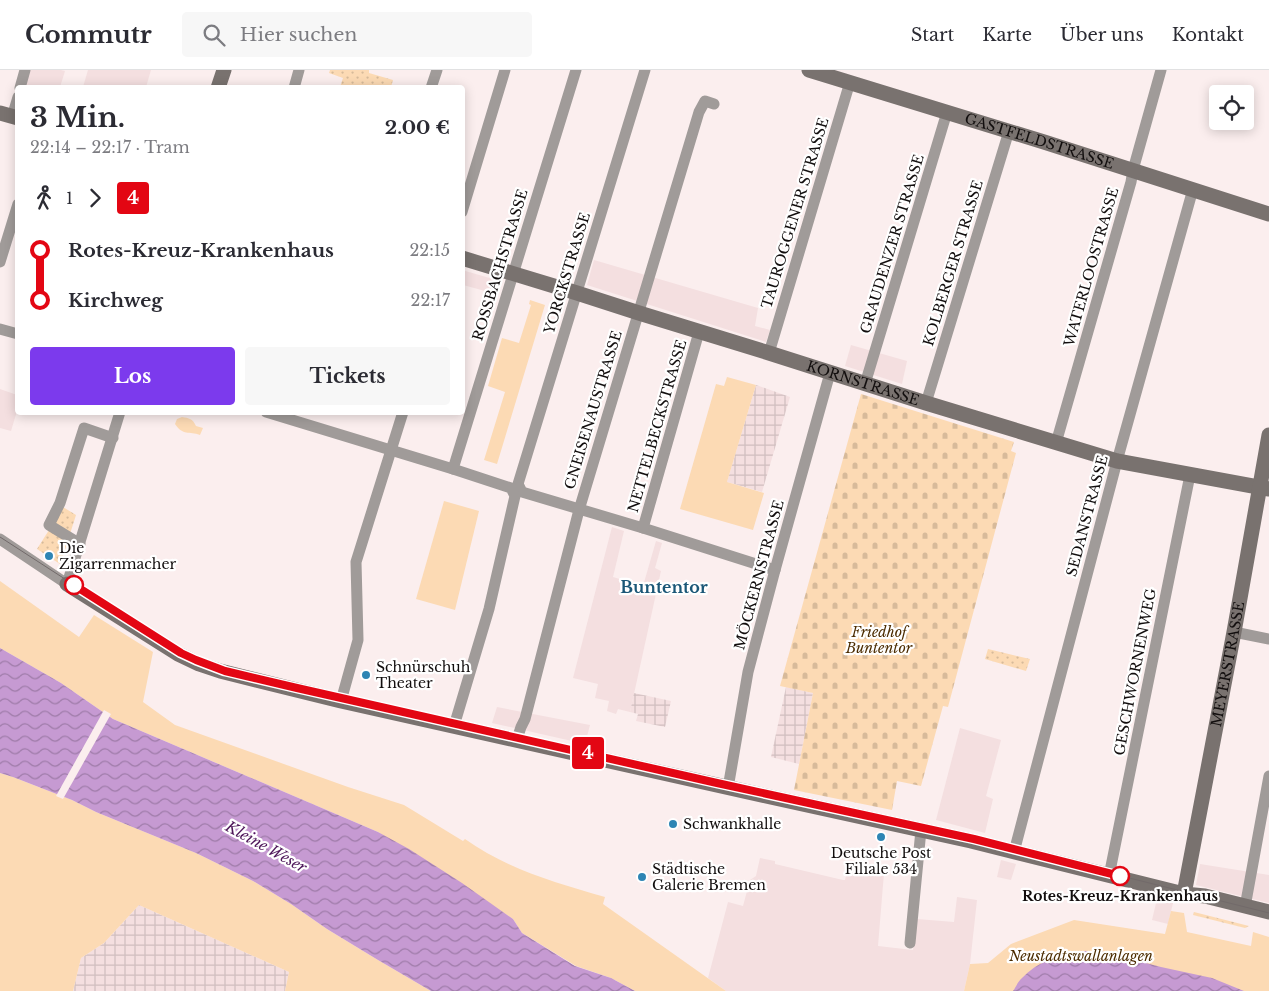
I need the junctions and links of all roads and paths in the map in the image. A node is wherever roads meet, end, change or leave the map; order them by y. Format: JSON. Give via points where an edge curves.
{"nodes":[{"id":1,"x":25,"y":70,"type":"edge"},
{"id":2,"x":224,"y":70,"type":"edge"},
{"id":3,"x":299,"y":70,"type":"edge"},
{"id":4,"x":437,"y":70,"type":"edge"},
{"id":5,"x":505,"y":70,"type":"edge"},
{"id":6,"x":576,"y":70,"type":"edge"},
{"id":7,"x":645,"y":70,"type":"edge"},
{"id":8,"x":809,"y":70,"type":"edge"},
{"id":9,"x":1161,"y":70,"type":"edge"},
{"id":10,"x":850,"y":82,"type":"junction"},
{"id":11,"x":21,"y":85,"type":"edge"},
{"id":12,"x":219,"y":85,"type":"edge"},
{"id":13,"x":295,"y":85,"type":"edge"},
{"id":14,"x":432,"y":85,"type":"edge"},
{"id":15,"x":714,"y":104,"type":"dead end"},
{"id":16,"x":947,"y":112,"type":"junction"},
{"id":17,"x":1009,"y":131,"type":"junction"},
{"id":18,"x":1133,"y":170,"type":"junction"},
{"id":19,"x":1193,"y":189,"type":"junction"},
{"id":20,"x":465,"y":202,"type":"edge"},
{"id":21,"x":15,"y":214,"type":"edge"},
{"id":22,"x":1269,"y":214,"type":"edge"},
{"id":23,"x":465,"y":259,"type":"edge"},
{"id":24,"x":0,"y":262,"type":"edge"},
{"id":25,"x":513,"y":274,"type":"junction"},
{"id":26,"x":577,"y":293,"type":"junction"},
{"id":27,"x":639,"y":314,"type":"junction"},
{"id":28,"x":0,"y":329,"type":"edge"},
{"id":29,"x":700,"y":332,"type":"junction"},
{"id":30,"x":15,"y":333,"type":"edge"},
{"id":31,"x":769,"y":353,"type":"junction"},
{"id":32,"x":830,"y":373,"type":"junction"},
{"id":33,"x":865,"y":384,"type":"junction"},
{"id":34,"x":926,"y":403,"type":"junction"},
{"id":35,"x":119,"y":415,"type":"edge"},
{"id":36,"x":276,"y":415,"type":"edge"},
{"id":37,"x":402,"y":415,"type":"edge"},
{"id":38,"x":1269,"y":435,"type":"edge"},
{"id":39,"x":113,"y":438,"type":"junction"},
{"id":40,"x":1056,"y":443,"type":"junction"},
{"id":41,"x":392,"y":451,"type":"junction"},
{"id":42,"x":1117,"y":461,"type":"junction"},
{"id":43,"x":453,"y":469,"type":"junction"},
{"id":44,"x":1190,"y":475,"type":"junction"},
{"id":45,"x":514,"y":486,"type":"junction"},
{"id":46,"x":1264,"y":488,"type":"edge"},
{"id":47,"x":579,"y":510,"type":"junction"},
{"id":48,"x":643,"y":528,"type":"junction"},
{"id":49,"x":0,"y":539,"type":"edge"},
{"id":50,"x":80,"y":544,"type":"junction"},
{"id":51,"x":775,"y":570,"type":"junction"},
{"id":52,"x":67,"y":584,"type":"junction"},
{"id":53,"x":1234,"y":632,"type":"junction"},
{"id":54,"x":1269,"y":639,"type":"edge"},
{"id":55,"x":341,"y":700,"type":"junction"},
{"id":56,"x":454,"y":726,"type":"junction"},
{"id":57,"x":517,"y":739,"type":"junction"},
{"id":58,"x":1269,"y":776,"type":"edge"},
{"id":59,"x":728,"y":788,"type":"junction"},
{"id":60,"x":921,"y":830,"type":"junction"},
{"id":61,"x":1014,"y":852,"type":"junction"},
{"id":62,"x":1109,"y":876,"type":"junction"},
{"id":63,"x":1184,"y":894,"type":"junction"},
{"id":64,"x":1245,"y":907,"type":"junction"},
{"id":65,"x":1269,"y":912,"type":"edge"},
{"id":66,"x":1269,"y":922,"type":"edge"},
{"id":67,"x":910,"y":943,"type":"dead end"}],
"edges":[{"from":1,"to":11,"type":"street"},
{"from":2,"to":12,"type":"street"},
{"from":3,"to":13,"type":"street"},
{"from":4,"to":14,"type":"street"},
{"from":5,"to":20,"type":"street"},
{"from":6,"to":25,"type":"street","name":"ROSSBACHSTRASSE"},
{"from":7,"to":26,"type":"street","name":"YORCKSTRASSE"},
{"from":8,"to":10,"type":"street","name":"GASTFELDSTRASSE"},
{"from":9,"to":18,"type":"street","name":"WATERLOOSTRASSE"},
{"from":10,"to":16,"type":"street","name":"GASTFELDSTRASSE"},
{"from":10,"to":31,"type":"street","name":"TAUROGGENER STRASSE"},
{"from":15,"to":27,"type":"street","name":"GNEISENAUSTRASSE","via":[[705,101],[700,112]]},
{"from":16,"to":17,"type":"street","name":"GASTFELDSTRASSE"},
{"from":16,"to":33,"type":"street","name":"GRAUDENZER STRASSE"},
{"from":17,"to":18,"type":"street","name":"GASTFELDSTRASSE"},
{"from":17,"to":34,"type":"street","name":"KOLBERGER STRASSE"},
{"from":18,"to":19,"type":"street","name":"GASTFELDSTRASSE"},
{"from":18,"to":40,"type":"street","name":"WATERLOOSTRASSE"},
{"from":19,"to":22,"type":"street","name":"GASTFELDSTRASSE"},
{"from":19,"to":42,"type":"street","name":"SEDANSTRASSE"},
{"from":21,"to":24,"type":"street"},
{"from":23,"to":25,"type":"street","name":"KORNSTRASSE"},
{"from":25,"to":26,"type":"street","name":"KORNSTRASSE"},
{"from":25,"to":43,"type":"street","name":"ROSSBACHSTRASSE"},
{"from":26,"to":27,"type":"street","name":"KORNSTRASSE"},
{"from":26,"to":45,"type":"street","name":"YORCKSTRASSE"},
{"from":27,"to":29,"type":"street","name":"KORNSTRASSE"},
{"from":27,"to":47,"type":"street","name":"GNEISENAUSTRASSE"},
{"from":28,"to":30,"type":"street"},
{"from":29,"to":31,"type":"street","name":"KORNSTRASSE"},
{"from":29,"to":48,"type":"street","name":"NETTELBECKSTRASSE"},
{"from":31,"to":32,"type":"street","name":"KORNSTRASSE"},
{"from":32,"to":33,"type":"street","name":"KORNSTRASSE"},
{"from":32,"to":51,"type":"street","name":"MÖCKERNSTRASSE"},
{"from":33,"to":34,"type":"street","name":"KORNSTRASSE"},
{"from":34,"to":40,"type":"street","name":"KORNSTRASSE"},
{"from":35,"to":39,"type":"street"},
{"from":36,"to":41,"type":"street"},
{"from":37,"to":41,"type":"street"},
{"from":38,"to":46,"type":"street","name":"MEYERSTRASSE"},
{"from":39,"to":50,"type":"street"},
{"from":39,"to":50,"type":"street","via":[[84,428],[60,503],[49,525]]},
{"from":40,"to":42,"type":"street","name":"KORNSTRASSE"},
{"from":41,"to":43,"type":"street"},
{"from":41,"to":55,"type":"street","via":[[356,562],[358,640]]},
{"from":42,"to":44,"type":"street","name":"KORNSTRASSE"},
{"from":42,"to":61,"type":"street","name":"SEDANSTRASSE"},
{"from":43,"to":45,"type":"street"},
{"from":44,"to":46,"type":"street","name":"KORNSTRASSE"},
{"from":44,"to":62,"type":"street","name":"GESCHWORNENWEG"},
{"from":45,"to":47,"type":"street","via":[[522,492]]},
{"from":45,"to":56,"type":"street","name":"YORCKSTRASSE","via":[[515,496],[489,609]]},
{"from":46,"to":53,"type":"street","name":"MEYERSTRASSE"},
{"from":47,"to":48,"type":"street"},
{"from":47,"to":57,"type":"street","name":"GNEISENAUSTRASSE"},
{"from":48,"to":51,"type":"street"},
{"from":49,"to":52,"type":"street"},
{"from":50,"to":52,"type":"street"},
{"from":51,"to":59,"type":"street","name":"MÖCKERNSTRASSE","via":[[748,672]]},
{"from":52,"to":55,"type":"street","via":[[161,644],[199,664]]},
{"from":53,"to":54,"type":"street"},
{"from":53,"to":63,"type":"street","name":"MEYERSTRASSE"},
{"from":55,"to":56,"type":"street"},
{"from":56,"to":57,"type":"street"},
{"from":57,"to":59,"type":"street"},
{"from":58,"to":64,"type":"street"},
{"from":59,"to":60,"type":"street"},
{"from":60,"to":61,"type":"street"},
{"from":60,"to":67,"type":"street"},
{"from":61,"to":62,"type":"street"},
{"from":62,"to":63,"type":"street"},
{"from":63,"to":64,"type":"street"},
{"from":63,"to":66,"type":"street","via":[[1202,904]]},
{"from":64,"to":65,"type":"street"}]}
